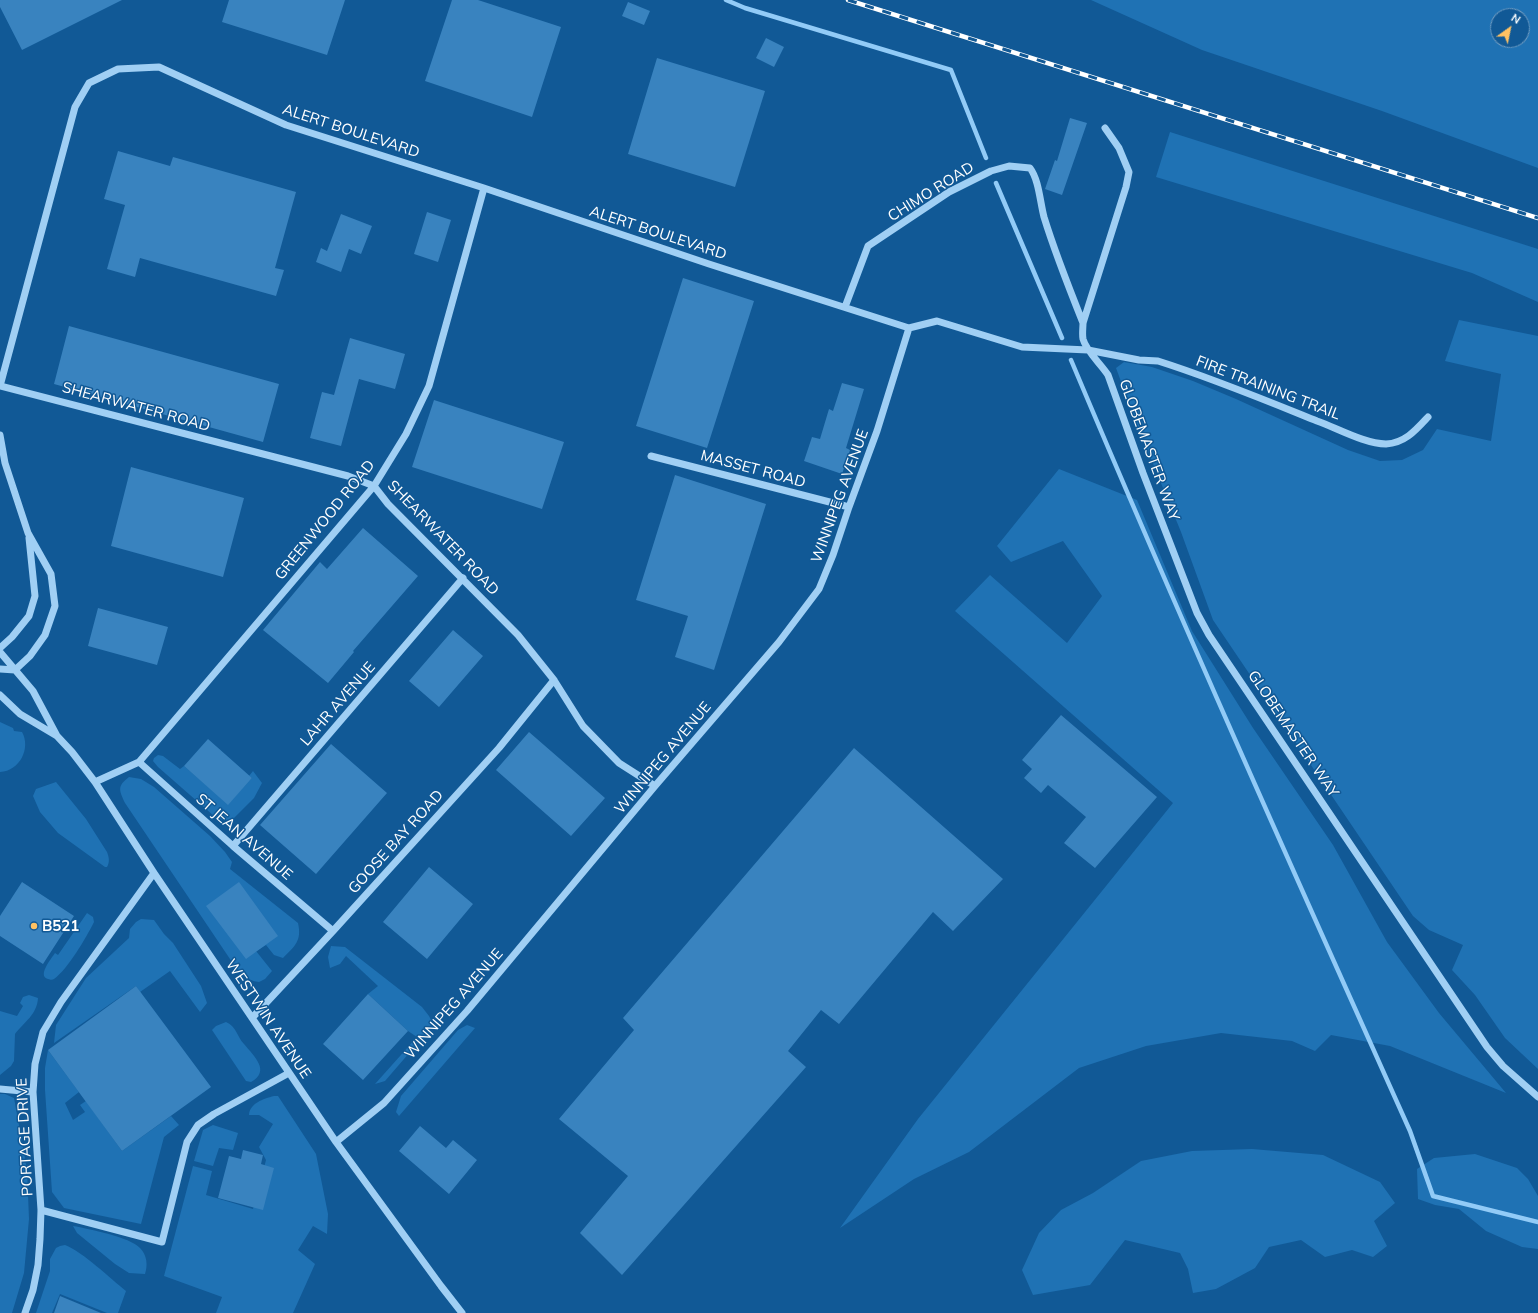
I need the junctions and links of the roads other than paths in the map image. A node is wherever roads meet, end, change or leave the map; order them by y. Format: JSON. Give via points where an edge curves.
{"nodes":[{"id":1,"x":1105,"y":128,"type":"dead end"},
{"id":2,"x":484,"y":188,"type":"junction"},
{"id":3,"x":845,"y":307,"type":"junction"},
{"id":4,"x":1083,"y":323,"type":"junction"},
{"id":5,"x":909,"y":328,"type":"junction"},
{"id":6,"x":1088,"y":350,"type":"junction"},
{"id":7,"x":0,"y":386,"type":"edge"},
{"id":8,"x":1428,"y":417,"type":"dead end"},
{"id":9,"x":0,"y":435,"type":"edge"},
{"id":10,"x":651,"y":456,"type":"dead end"},
{"id":11,"x":374,"y":486,"type":"junction"},
{"id":12,"x":849,"y":507,"type":"junction"},
{"id":13,"x":28,"y":533,"type":"junction"},
{"id":14,"x":463,"y":578,"type":"junction"},
{"id":15,"x":0,"y":648,"type":"edge"},
{"id":16,"x":0,"y":652,"type":"edge"},
{"id":17,"x":0,"y":669,"type":"edge"},
{"id":18,"x":15,"y":670,"type":"junction"},
{"id":19,"x":554,"y":680,"type":"junction"},
{"id":20,"x":0,"y":695,"type":"edge"},
{"id":21,"x":57,"y":736,"type":"junction"},
{"id":22,"x":139,"y":762,"type":"junction"},
{"id":23,"x":95,"y":782,"type":"junction"},
{"id":24,"x":655,"y":786,"type":"junction"},
{"id":25,"x":233,"y":846,"type":"junction"},
{"id":26,"x":154,"y":874,"type":"junction"},
{"id":27,"x":333,"y":931,"type":"junction"},
{"id":28,"x":252,"y":1018,"type":"junction"},
{"id":29,"x":289,"y":1073,"type":"junction"},
{"id":30,"x":0,"y":1089,"type":"edge"},
{"id":31,"x":34,"y":1092,"type":"junction"},
{"id":32,"x":1538,"y":1097,"type":"edge"},
{"id":33,"x":336,"y":1142,"type":"junction"},
{"id":34,"x":41,"y":1210,"type":"junction"},
{"id":35,"x":25,"y":1313,"type":"edge"},
{"id":36,"x":462,"y":1313,"type":"edge"}],
"edges":[{"from":1,"to":4,"type":"street","via":[[1129,172]]},
{"from":2,"to":3,"type":"street","name":"ALERT BOULEVARD"},
{"from":2,"to":7,"type":"street","name":"ALERT BOULEVARD","via":[[286,125],[159,66],[118,69],[89,83],[75,107]]},
{"from":2,"to":11,"type":"street","name":"GREENWOOD ROAD","via":[[429,386],[406,434]]},
{"from":3,"to":4,"type":"street","name":"CHIMO ROAD","via":[[868,246],[949,192],[991,170],[1023,166],[1030,168],[1035,174],[1040,201],[1060,267]]},
{"from":3,"to":5,"type":"street","name":"ALERT BOULEVARD"},
{"from":4,"to":6,"type":"street","via":[[1083,340]]},
{"from":5,"to":6,"type":"street","name":"FIRE TRAINING TRAIL","via":[[937,320],[1022,347]]},
{"from":5,"to":12,"type":"street","name":"WINNIPEG AVENUE","via":[[877,431]]},
{"from":6,"to":8,"type":"street","name":"FIRE TRAINING TRAIL","via":[[1164,362],[1366,440],[1385,444],[1397,442],[1412,434]]},
{"from":6,"to":32,"type":"street","name":"GLOBEMASTER WAY","via":[[1108,375],[1200,619],[1487,1047],[1503,1066]]},
{"from":7,"to":11,"type":"street","name":"SHEARWATER ROAD","via":[[348,476]]},
{"from":9,"to":13,"type":"street","via":[[5,463]]},
{"from":10,"to":12,"type":"street","name":"MASSET ROAD"},
{"from":11,"to":14,"type":"street","name":"SHEARWATER ROAD","via":[[388,504]]},
{"from":11,"to":22,"type":"street","name":"GREENWOOD ROAD"},
{"from":12,"to":24,"type":"street","name":"WINNIPEG AVENUE","via":[[819,589],[779,642]]},
{"from":13,"to":15,"type":"street","via":[[35,596],[28,616]]},
{"from":13,"to":18,"type":"street","via":[[51,574],[55,606],[45,635],[30,656]]},
{"from":14,"to":19,"type":"street","name":"SHEARWATER ROAD","via":[[518,634]]},
{"from":14,"to":25,"type":"street","name":"LAHR AVENUE"},
{"from":16,"to":18,"type":"street","name":"WESTWIN AVENUE"},
{"from":17,"to":18,"type":"street"},
{"from":18,"to":21,"type":"street","name":"WESTWIN AVENUE","via":[[33,691]]},
{"from":19,"to":24,"type":"street","name":"SHEARWATER ROAD","via":[[583,726],[619,763]]},
{"from":19,"to":27,"type":"street","name":"GOOSE BAY ROAD","via":[[499,748]]},
{"from":20,"to":21,"type":"street","name":"WESTWIN AVENUE","via":[[20,714]]},
{"from":21,"to":23,"type":"street","name":"WESTWIN AVENUE"},
{"from":22,"to":23,"type":"street","name":"GREENWOOD ROAD"},
{"from":22,"to":25,"type":"street","name":"ST JEAN AVENUE"},
{"from":23,"to":26,"type":"street","name":"WESTWIN AVENUE"},
{"from":24,"to":33,"type":"street","name":"WINNIPEG AVENUE","via":[[467,1011],[384,1103]]},
{"from":25,"to":27,"type":"street","name":"ST JEAN AVENUE"},
{"from":26,"to":28,"type":"street","name":"WESTWIN AVENUE"},
{"from":26,"to":31,"type":"street","name":"PORTAGE DRIVE","via":[[61,1002],[43,1032],[35,1064]]},
{"from":27,"to":28,"type":"street","name":"GOOSE BAY ROAD"},
{"from":28,"to":29,"type":"street","name":"WESTWIN AVENUE"},
{"from":29,"to":33,"type":"street","name":"WESTWIN AVENUE"},
{"from":29,"to":34,"type":"street","via":[[214,1114],[198,1126],[187,1142],[162,1242]]},
{"from":30,"to":31,"type":"street"},
{"from":31,"to":34,"type":"street","name":"PORTAGE DRIVE"},
{"from":33,"to":36,"type":"street","name":"WESTWIN AVENUE"},
{"from":34,"to":35,"type":"street","name":"PORTAGE DRIVE","via":[[38,1265]]}]}
